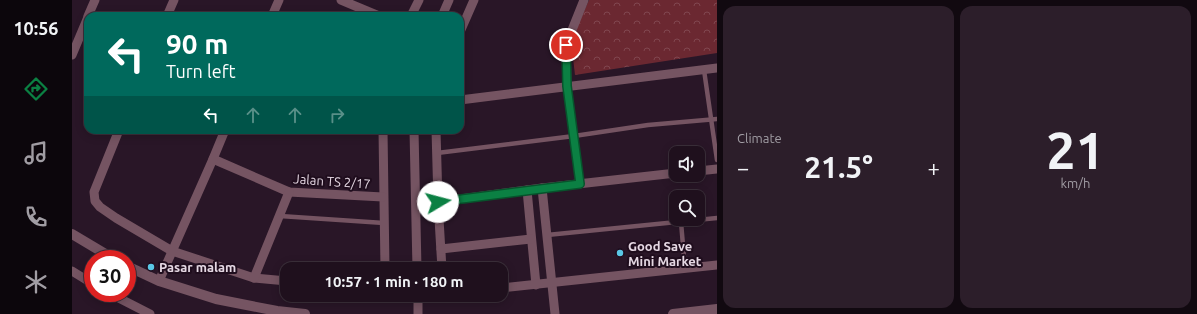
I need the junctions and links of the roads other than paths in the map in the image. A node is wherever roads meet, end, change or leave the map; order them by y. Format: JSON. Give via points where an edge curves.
{"nodes":[{"id":1,"x":95,"y":0,"type":"edge"},
{"id":2,"x":174,"y":0,"type":"edge"},
{"id":3,"x":279,"y":0,"type":"edge"},
{"id":4,"x":341,"y":0,"type":"edge"},
{"id":5,"x":418,"y":0,"type":"edge"},
{"id":6,"x":449,"y":0,"type":"edge"},
{"id":7,"x":474,"y":0,"type":"edge"},
{"id":8,"x":584,"y":0,"type":"edge"},
{"id":9,"x":90,"y":12,"type":"edge"},
{"id":10,"x":170,"y":12,"type":"edge"},
{"id":11,"x":274,"y":12,"type":"edge"},
{"id":12,"x":370,"y":12,"type":"edge"},
{"id":13,"x":413,"y":12,"type":"edge"},
{"id":14,"x":444,"y":12,"type":"edge"},
{"id":15,"x":464,"y":23,"type":"edge"},
{"id":16,"x":84,"y":26,"type":"edge"},
{"id":17,"x":72,"y":55,"type":"edge"},
{"id":18,"x":717,"y":68,"type":"edge"},
{"id":19,"x":704,"y":70,"type":"junction"},
{"id":20,"x":567,"y":86,"type":"junction"},
{"id":21,"x":464,"y":99,"type":"edge"},
{"id":22,"x":711,"y":119,"type":"junction"},
{"id":23,"x":717,"y":119,"type":"edge"},
{"id":24,"x":117,"y":134,"type":"edge"},
{"id":25,"x":223,"y":134,"type":"edge"},
{"id":26,"x":383,"y":134,"type":"edge"},
{"id":27,"x":414,"y":134,"type":"edge"},
{"id":28,"x":436,"y":134,"type":"edge"},
{"id":29,"x":574,"y":136,"type":"junction"},
{"id":30,"x":436,"y":153,"type":"junction"},
{"id":31,"x":213,"y":159,"type":"junction"},
{"id":32,"x":717,"y":160,"type":"edge"},
{"id":33,"x":717,"y":169,"type":"edge"},
{"id":34,"x":705,"y":170,"type":"edge"},
{"id":35,"x":669,"y":174,"type":"edge"},
{"id":36,"x":580,"y":184,"type":"junction"},
{"id":37,"x":542,"y":188,"type":"junction"},
{"id":38,"x":526,"y":190,"type":"junction"},
{"id":39,"x":289,"y":192,"type":"junction"},
{"id":40,"x":383,"y":197,"type":"junction"},
{"id":41,"x":438,"y":202,"type":"junction"},
{"id":42,"x":280,"y":216,"type":"junction"},
{"id":43,"x":717,"y":218,"type":"edge"},
{"id":44,"x":705,"y":219,"type":"edge"},
{"id":45,"x":384,"y":223,"type":"junction"},
{"id":46,"x":669,"y":223,"type":"edge"},
{"id":47,"x":681,"y":226,"type":"edge"},
{"id":48,"x":72,"y":234,"type":"edge"},
{"id":49,"x":547,"y":235,"type":"junction"},
{"id":50,"x":531,"y":239,"type":"junction"},
{"id":51,"x":441,"y":249,"type":"junction"},
{"id":52,"x":99,"y":250,"type":"edge"},
{"id":53,"x":172,"y":250,"type":"junction"},
{"id":54,"x":385,"y":262,"type":"edge"},
{"id":55,"x":417,"y":262,"type":"edge"},
{"id":56,"x":442,"y":262,"type":"edge"},
{"id":57,"x":717,"y":265,"type":"edge"},
{"id":58,"x":685,"y":269,"type":"junction"},
{"id":59,"x":136,"y":270,"type":"edge"},
{"id":60,"x":72,"y":271,"type":"edge"},
{"id":61,"x":84,"y":278,"type":"edge"},
{"id":62,"x":254,"y":278,"type":"junction"},
{"id":63,"x":159,"y":280,"type":"junction"},
{"id":64,"x":280,"y":280,"type":"edge"},
{"id":65,"x":552,"y":284,"type":"junction"},
{"id":66,"x":536,"y":285,"type":"junction"},
{"id":67,"x":508,"y":287,"type":"edge"},
{"id":68,"x":127,"y":302,"type":"edge"},
{"id":69,"x":418,"y":302,"type":"edge"},
{"id":70,"x":717,"y":309,"type":"edge"},
{"id":71,"x":277,"y":313,"type":"edge"},
{"id":72,"x":150,"y":314,"type":"edge"},
{"id":73,"x":305,"y":314,"type":"edge"},
{"id":74,"x":418,"y":314,"type":"edge"},
{"id":75,"x":555,"y":314,"type":"edge"},
{"id":76,"x":673,"y":314,"type":"edge"}],
"edges":[{"from":1,"to":9,"type":"street"},
{"from":2,"to":10,"type":"street"},
{"from":3,"to":11,"type":"street"},
{"from":4,"to":12,"type":"street"},
{"from":5,"to":13,"type":"street"},
{"from":6,"to":14,"type":"street"},
{"from":7,"to":15,"type":"street"},
{"from":8,"to":20,"type":"street","via":[[566,45]]},
{"from":16,"to":17,"type":"street"},
{"from":18,"to":19,"type":"street"},
{"from":19,"to":20,"type":"street"},
{"from":19,"to":22,"type":"lane"},
{"from":20,"to":21,"type":"street"},
{"from":20,"to":29,"type":"lane"},
{"from":22,"to":23,"type":"lane"},
{"from":22,"to":29,"type":"lane"},
{"from":22,"to":32,"type":"lane"},
{"from":24,"to":53,"type":"street","via":[[94,192],[95,201],[116,218]]},
{"from":25,"to":31,"type":"street"},
{"from":26,"to":40,"type":"street"},
{"from":27,"to":55,"type":"street"},
{"from":28,"to":30,"type":"street"},
{"from":29,"to":30,"type":"lane"},
{"from":29,"to":36,"type":"lane"},
{"from":30,"to":41,"type":"street"},
{"from":31,"to":39,"type":"street","name":"Jalan TS 2/17"},
{"from":31,"to":53,"type":"street"},
{"from":33,"to":34,"type":"street"},
{"from":35,"to":36,"type":"street"},
{"from":36,"to":37,"type":"street"},
{"from":37,"to":38,"type":"street"},
{"from":37,"to":49,"type":"street"},
{"from":38,"to":41,"type":"street"},
{"from":38,"to":50,"type":"street"},
{"from":39,"to":40,"type":"street","name":"Jalan TS 2/17"},
{"from":39,"to":42,"type":"street"},
{"from":40,"to":45,"type":"street"},
{"from":41,"to":51,"type":"street"},
{"from":42,"to":45,"type":"lane"},
{"from":42,"to":62,"type":"street"},
{"from":43,"to":44,"type":"lane"},
{"from":45,"to":54,"type":"street"},
{"from":46,"to":49,"type":"lane"},
{"from":47,"to":58,"type":"lane"},
{"from":48,"to":52,"type":"street"},
{"from":49,"to":65,"type":"street"},
{"from":50,"to":51,"type":"street"},
{"from":50,"to":66,"type":"street"},
{"from":51,"to":56,"type":"street"},
{"from":53,"to":62,"type":"street"},
{"from":53,"to":63,"type":"street"},
{"from":57,"to":58,"type":"street"},
{"from":58,"to":65,"type":"street"},
{"from":59,"to":63,"type":"street"},
{"from":60,"to":61,"type":"street"},
{"from":62,"to":64,"type":"street"},
{"from":63,"to":71,"type":"street","via":[[216,299]]},
{"from":65,"to":66,"type":"street"},
{"from":65,"to":75,"type":"street"},
{"from":66,"to":67,"type":"street"},
{"from":68,"to":72,"type":"street"},
{"from":69,"to":74,"type":"street"},
{"from":70,"to":76,"type":"street"},
{"from":71,"to":73,"type":"street"}]}
